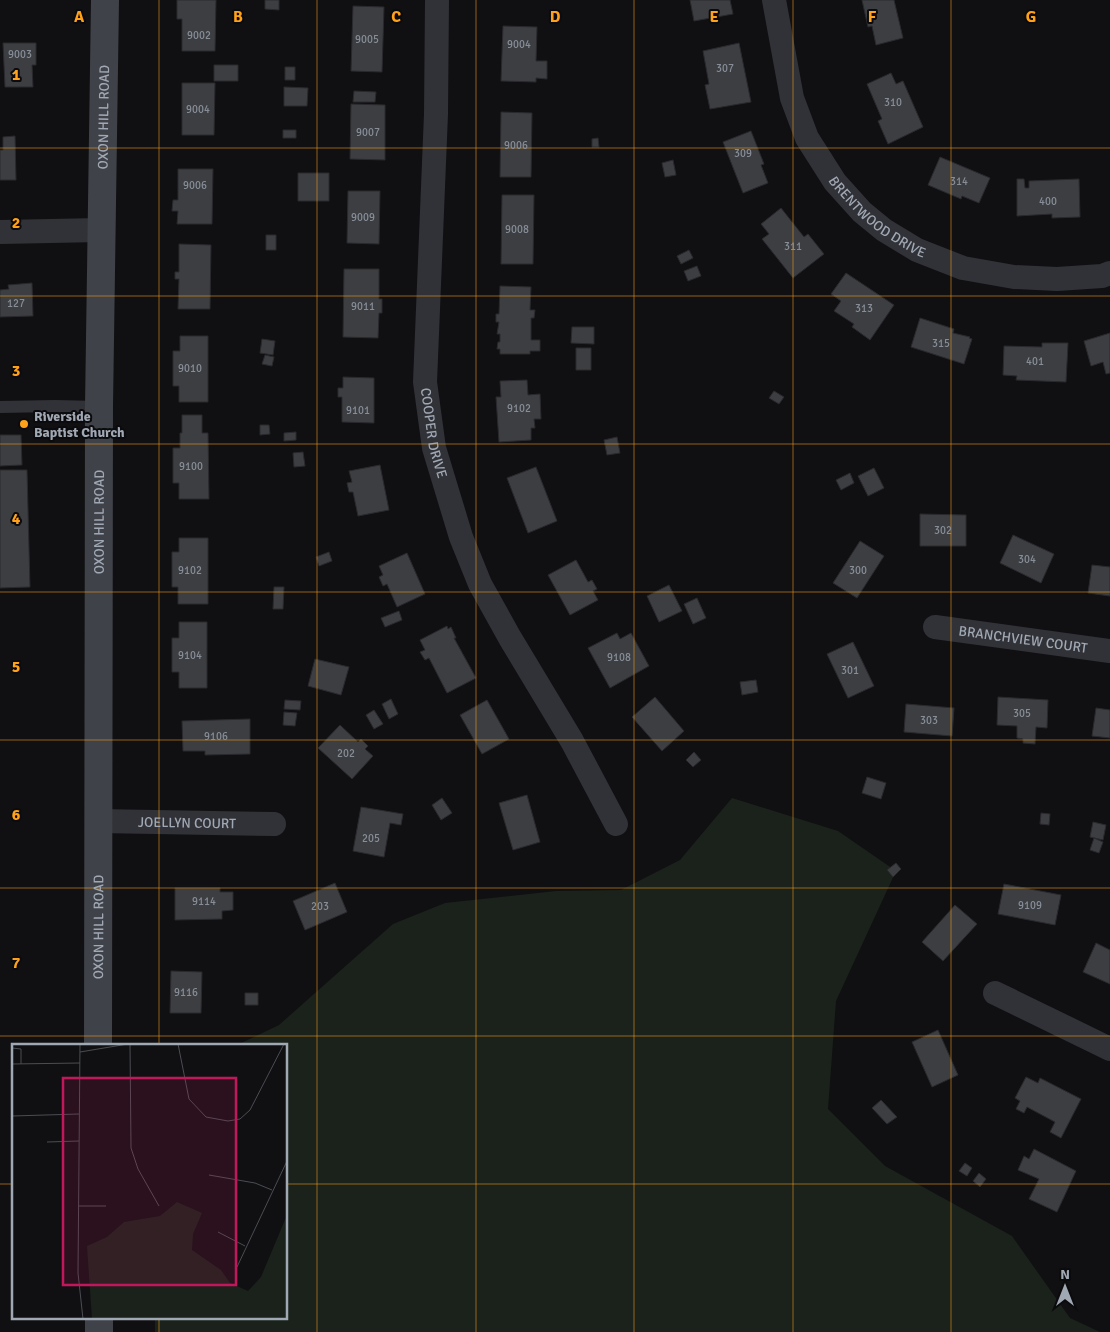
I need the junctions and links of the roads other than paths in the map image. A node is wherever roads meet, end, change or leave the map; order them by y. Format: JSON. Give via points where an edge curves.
{"nodes":[{"id":1,"x":105,"y":0,"type":"edge"},
{"id":2,"x":437,"y":0,"type":"edge"},
{"id":3,"x":774,"y":0,"type":"edge"},
{"id":4,"x":101,"y":230,"type":"junction"},
{"id":5,"x":0,"y":232,"type":"edge"},
{"id":6,"x":1110,"y":273,"type":"edge"},
{"id":7,"x":0,"y":407,"type":"edge"},
{"id":8,"x":99,"y":407,"type":"junction"},
{"id":9,"x":935,"y":627,"type":"dead end"},
{"id":10,"x":1110,"y":651,"type":"edge"},
{"id":11,"x":98,"y":821,"type":"junction"},
{"id":12,"x":274,"y":824,"type":"dead end"},
{"id":13,"x":616,"y":824,"type":"dead end"},
{"id":14,"x":995,"y":993,"type":"dead end"},
{"id":15,"x":98,"y":1044,"type":"edge"},
{"id":16,"x":1110,"y":1049,"type":"edge"}],
"edges":[{"from":1,"to":4,"type":"main road","name":"OXON HILL ROAD"},
{"from":2,"to":13,"type":"street","name":"COOPER DRIVE","via":[[436,114],[425,382],[434,448],[461,537],[480,584],[572,741]]},
{"from":3,"to":6,"type":"street","name":"BRENTWOOD DRIVE","via":[[792,98],[807,138],[835,182],[862,212],[884,230],[917,250],[963,268],[1014,278],[1057,280]]},
{"from":4,"to":5,"type":"street"},
{"from":4,"to":8,"type":"main road","name":"OXON HILL ROAD"},
{"from":7,"to":8,"type":"lane"},
{"from":8,"to":11,"type":"main road","name":"OXON HILL ROAD"},
{"from":9,"to":10,"type":"street","name":"BRANCHVIEW COURT"},
{"from":11,"to":12,"type":"street","name":"JOELLYN COURT"},
{"from":11,"to":15,"type":"main road","name":"OXON HILL ROAD"},
{"from":14,"to":16,"type":"street"}]}
